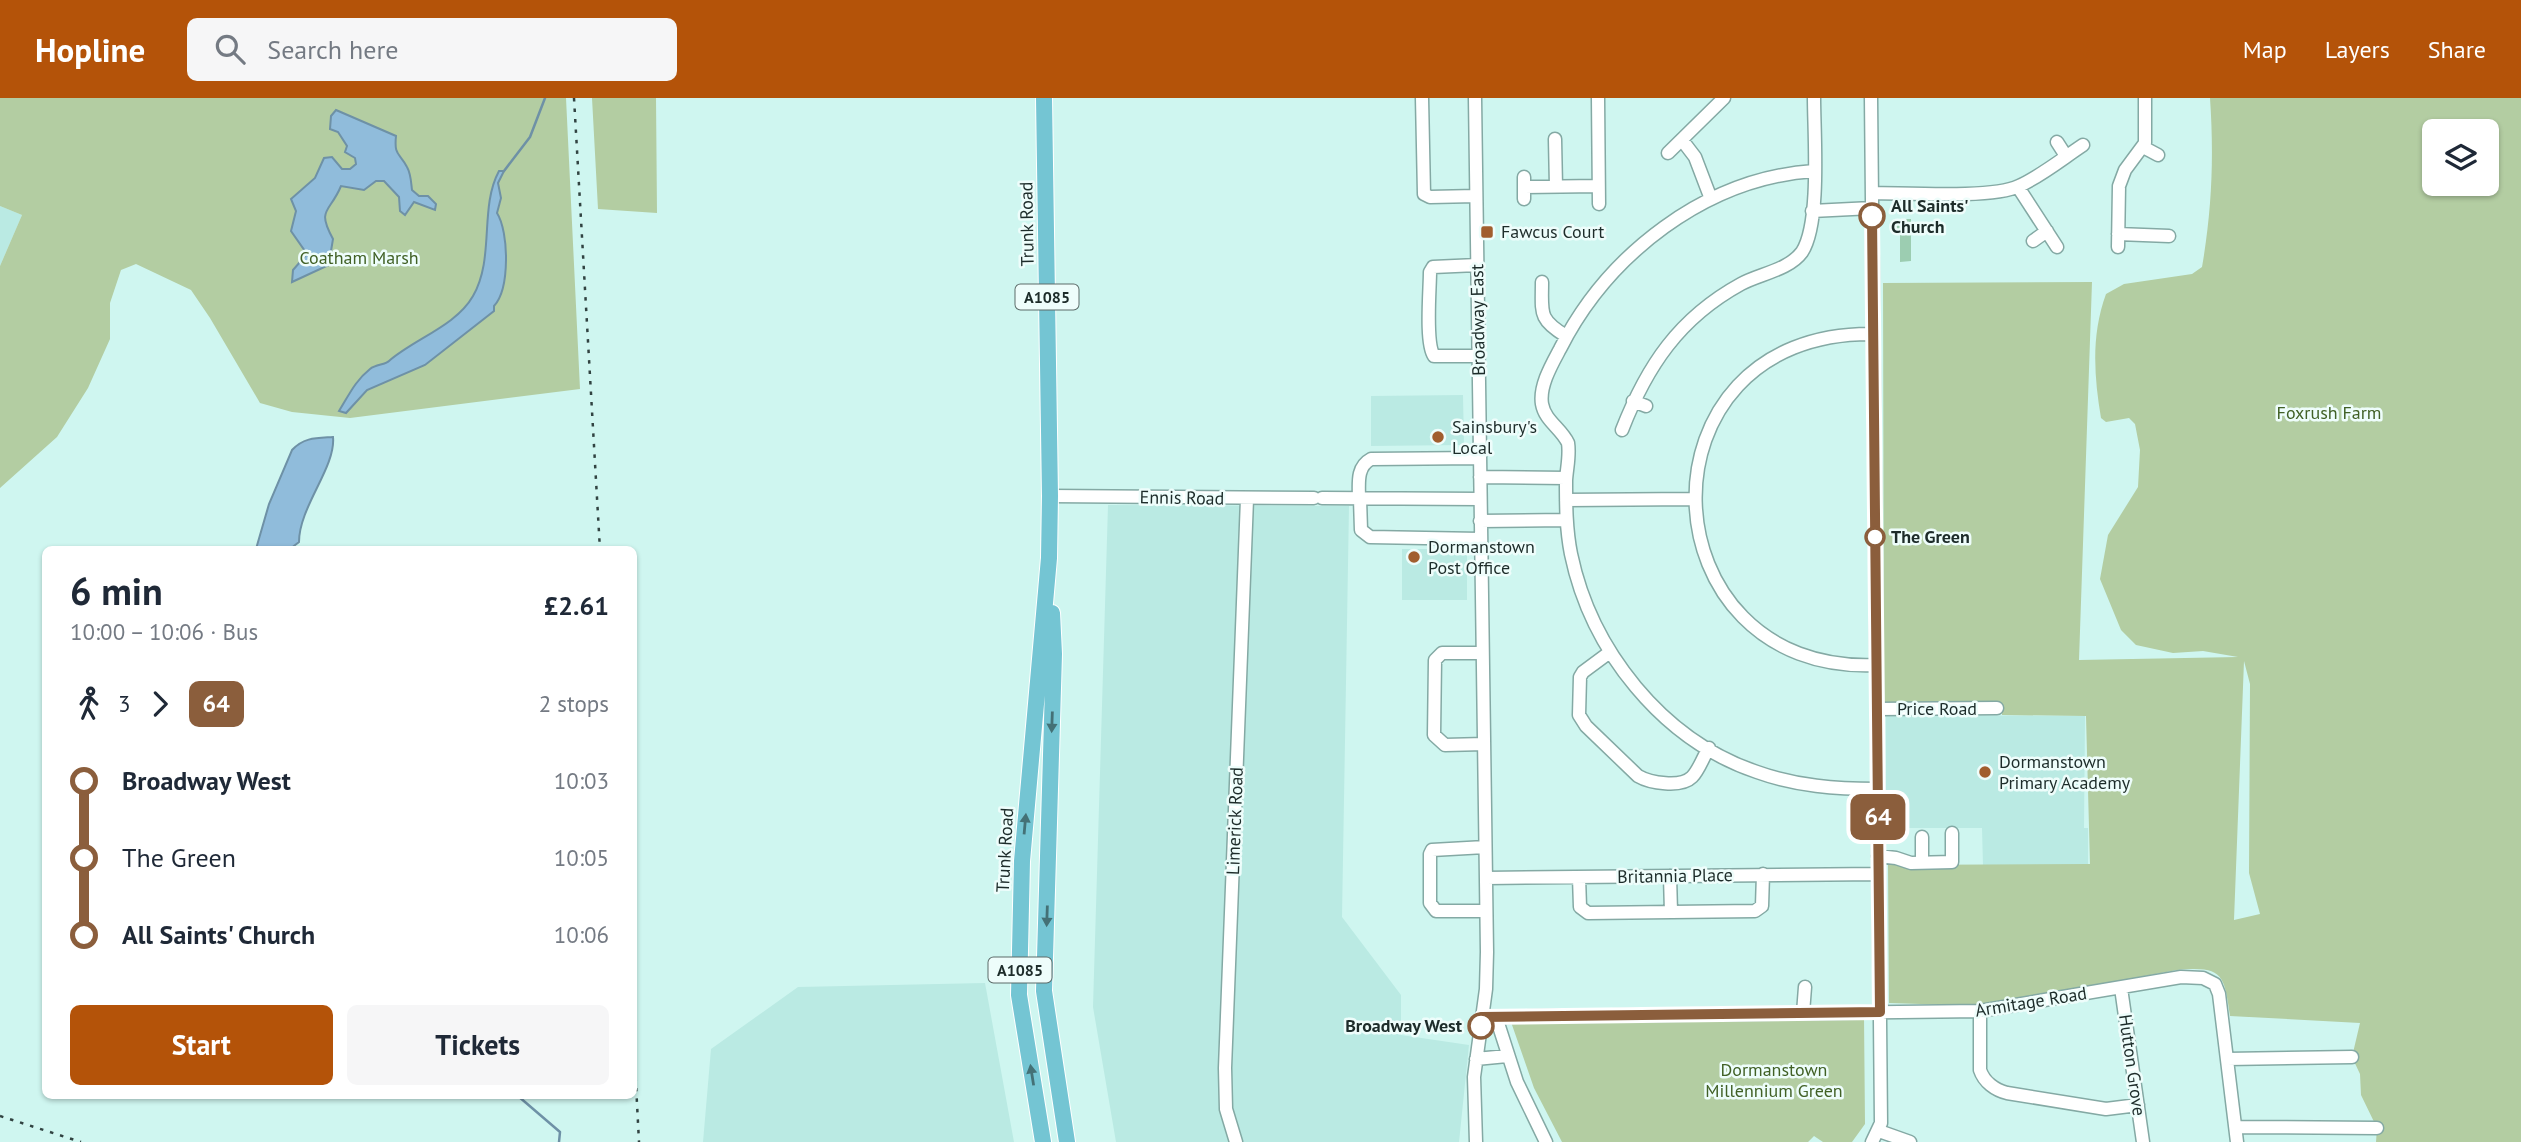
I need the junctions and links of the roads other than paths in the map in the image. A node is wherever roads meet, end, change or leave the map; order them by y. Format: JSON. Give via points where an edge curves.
{"nodes":[{"id":1,"x":1044,"y":98,"type":"edge"},
{"id":2,"x":1422,"y":98,"type":"edge"},
{"id":3,"x":1475,"y":98,"type":"edge"},
{"id":4,"x":1598,"y":98,"type":"edge"},
{"id":5,"x":1724,"y":98,"type":"edge"},
{"id":6,"x":1814,"y":98,"type":"edge"},
{"id":7,"x":1871,"y":98,"type":"edge"},
{"id":8,"x":2145,"y":98,"type":"edge"},
{"id":9,"x":1799,"y":113,"type":"dead end"},
{"id":10,"x":1814,"y":113,"type":"junction"},
{"id":11,"x":1555,"y":139,"type":"dead end"},
{"id":12,"x":1682,"y":140,"type":"junction"},
{"id":13,"x":2057,"y":142,"type":"dead end"},
{"id":14,"x":2083,"y":145,"type":"dead end"},
{"id":15,"x":2143,"y":147,"type":"junction"},
{"id":16,"x":1668,"y":153,"type":"dead end"},
{"id":17,"x":2158,"y":155,"type":"dead end"},
{"id":18,"x":2066,"y":156,"type":"junction"},
{"id":19,"x":1814,"y":171,"type":"junction"},
{"id":20,"x":1598,"y":186,"type":"junction"},
{"id":21,"x":1556,"y":187,"type":"junction"},
{"id":22,"x":2018,"y":187,"type":"junction"},
{"id":23,"x":1524,"y":188,"type":"dead end"},
{"id":24,"x":1872,"y":192,"type":"junction"},
{"id":25,"x":1476,"y":196,"type":"junction"},
{"id":26,"x":1711,"y":200,"type":"junction"},
{"id":27,"x":1599,"y":204,"type":"dead end"},
{"id":28,"x":1872,"y":208,"type":"junction"},
{"id":29,"x":1812,"y":211,"type":"junction"},
{"id":30,"x":2047,"y":232,"type":"junction"},
{"id":31,"x":2169,"y":236,"type":"dead end"},
{"id":32,"x":2033,"y":241,"type":"dead end"},
{"id":33,"x":2057,"y":247,"type":"dead end"},
{"id":34,"x":1477,"y":265,"type":"junction"},
{"id":35,"x":1542,"y":282,"type":"dead end"},
{"id":36,"x":1873,"y":334,"type":"junction"},
{"id":37,"x":1566,"y":337,"type":"junction"},
{"id":38,"x":1478,"y":356,"type":"junction"},
{"id":39,"x":1633,"y":401,"type":"junction"},
{"id":40,"x":1646,"y":407,"type":"dead end"},
{"id":41,"x":1622,"y":430,"type":"dead end"},
{"id":42,"x":1479,"y":458,"type":"junction"},
{"id":43,"x":1480,"y":477,"type":"junction"},
{"id":44,"x":1566,"y":478,"type":"junction"},
{"id":45,"x":1051,"y":496,"type":"junction"},
{"id":46,"x":1247,"y":499,"type":"junction"},
{"id":47,"x":1360,"y":499,"type":"junction"},
{"id":48,"x":1480,"y":499,"type":"junction"},
{"id":49,"x":1566,"y":499,"type":"junction"},
{"id":50,"x":1694,"y":499,"type":"junction"},
{"id":51,"x":1480,"y":520,"type":"junction"},
{"id":52,"x":1566,"y":520,"type":"junction"},
{"id":53,"x":1480,"y":539,"type":"junction"},
{"id":54,"x":1049,"y":558,"type":"junction"},
{"id":55,"x":1610,"y":652,"type":"junction"},
{"id":56,"x":1482,"y":653,"type":"junction"},
{"id":57,"x":1876,"y":665,"type":"junction"},
{"id":58,"x":1997,"y":708,"type":"dead end"},
{"id":59,"x":1877,"y":709,"type":"junction"},
{"id":60,"x":1484,"y":744,"type":"junction"},
{"id":61,"x":1709,"y":748,"type":"junction"},
{"id":62,"x":1877,"y":789,"type":"junction"},
{"id":63,"x":1952,"y":833,"type":"dead end"},
{"id":64,"x":1922,"y":837,"type":"dead end"},
{"id":65,"x":1485,"y":847,"type":"junction"},
{"id":66,"x":1878,"y":856,"type":"junction"},
{"id":67,"x":1922,"y":862,"type":"junction"},
{"id":68,"x":1763,"y":874,"type":"junction"},
{"id":69,"x":1878,"y":874,"type":"junction"},
{"id":70,"x":1670,"y":876,"type":"junction"},
{"id":71,"x":1578,"y":877,"type":"junction"},
{"id":72,"x":1486,"y":878,"type":"junction"},
{"id":73,"x":1486,"y":911,"type":"junction"},
{"id":74,"x":1671,"y":912,"type":"junction"},
{"id":75,"x":1804,"y":987,"type":"dead end"},
{"id":76,"x":2121,"y":988,"type":"junction"},
{"id":77,"x":1880,"y":1012,"type":"junction"},
{"id":78,"x":1980,"y":1012,"type":"junction"},
{"id":79,"x":1803,"y":1013,"type":"junction"},
{"id":80,"x":1482,"y":1017,"type":"junction"},
{"id":81,"x":1496,"y":1017,"type":"junction"},
{"id":82,"x":1507,"y":1056,"type":"junction"},
{"id":83,"x":2352,"y":1056,"type":"dead end"},
{"id":84,"x":1476,"y":1059,"type":"junction"},
{"id":85,"x":2227,"y":1059,"type":"junction"},
{"id":86,"x":2138,"y":1105,"type":"junction"},
{"id":87,"x":2236,"y":1127,"type":"junction"},
{"id":88,"x":2377,"y":1128,"type":"dead end"},
{"id":89,"x":1876,"y":1137,"type":"edge"},
{"id":90,"x":1043,"y":1142,"type":"edge"},
{"id":91,"x":1067,"y":1142,"type":"edge"},
{"id":92,"x":1236,"y":1142,"type":"edge"},
{"id":93,"x":1476,"y":1142,"type":"edge"},
{"id":94,"x":1546,"y":1142,"type":"edge"},
{"id":95,"x":1910,"y":1142,"type":"edge"},
{"id":96,"x":2143,"y":1142,"type":"edge"},
{"id":97,"x":2237,"y":1142,"type":"edge"}],
"edges":[{"from":1,"to":45,"type":"main road","name":"Trunk Road","number":"A1085"},
{"from":2,"to":25,"type":"street","via":[[1424,194]]},
{"from":3,"to":25,"type":"street","name":"Broadway East"},
{"from":4,"to":20,"type":"street"},
{"from":5,"to":12,"type":"street"},
{"from":6,"to":10,"type":"street"},
{"from":7,"to":24,"type":"street"},
{"from":8,"to":15,"type":"street"},
{"from":9,"to":10,"type":"street"},
{"from":10,"to":19,"type":"street"},
{"from":11,"to":21,"type":"street"},
{"from":12,"to":16,"type":"street"},
{"from":12,"to":26,"type":"street","via":[[1695,157]]},
{"from":13,"to":18,"type":"street"},
{"from":14,"to":18,"type":"street"},
{"from":15,"to":17,"type":"street"},
{"from":15,"to":31,"type":"street","via":[[2119,186],[2118,240]]},
{"from":18,"to":22,"type":"street"},
{"from":19,"to":26,"type":"street","via":[[1755,181]]},
{"from":19,"to":29,"type":"street"},
{"from":20,"to":21,"type":"street"},
{"from":20,"to":27,"type":"street"},
{"from":21,"to":23,"type":"street"},
{"from":22,"to":24,"type":"street","via":[[1992,192]]},
{"from":22,"to":30,"type":"street"},
{"from":24,"to":28,"type":"street"},
{"from":25,"to":34,"type":"street","name":"Broadway East"},
{"from":26,"to":37,"type":"street","via":[[1670,224],[1622,263],[1595,292]]},
{"from":28,"to":29,"type":"street"},
{"from":28,"to":36,"type":"street"},
{"from":29,"to":39,"type":"street","via":[[1805,244],[1795,260],[1752,278],[1701,310],[1657,359]]},
{"from":30,"to":32,"type":"street"},
{"from":30,"to":33,"type":"street"},
{"from":34,"to":38,"type":"street","name":"Broadway East"},
{"from":34,"to":38,"type":"street","via":[[1436,265],[1431,269],[1430,350],[1434,356]]},
{"from":35,"to":37,"type":"street","via":[[1543,319]]},
{"from":36,"to":50,"type":"street","via":[[1843,334],[1803,344],[1775,356],[1749,376],[1726,401],[1703,443]]},
{"from":36,"to":57,"type":"street"},
{"from":37,"to":44,"type":"street","via":[[1542,395],[1546,415],[1568,443]]},
{"from":38,"to":42,"type":"street","name":"Broadway East"},
{"from":39,"to":40,"type":"street"},
{"from":39,"to":41,"type":"street"},
{"from":42,"to":43,"type":"street"},
{"from":42,"to":47,"type":"street","via":[[1370,459],[1360,471]]},
{"from":43,"to":44,"type":"street"},
{"from":43,"to":48,"type":"street"},
{"from":44,"to":49,"type":"street"},
{"from":45,"to":46,"type":"street","name":"Ennis Road"},
{"from":45,"to":54,"type":"main road","name":"Trunk Road","number":"A1085"},
{"from":46,"to":47,"type":"street","name":"Ennis Road"},
{"from":46,"to":92,"type":"street","name":"Limerick Road","via":[[1225,1068],[1226,1109]]},
{"from":47,"to":48,"type":"street","name":"Ennis Road"},
{"from":47,"to":53,"type":"street","via":[[1361,530],[1370,537]]},
{"from":48,"to":51,"type":"street"},
{"from":49,"to":50,"type":"street"},
{"from":49,"to":52,"type":"street"},
{"from":50,"to":57,"type":"street","via":[[1708,564],[1719,587],[1750,623],[1770,640],[1811,658]]},
{"from":51,"to":52,"type":"street"},
{"from":51,"to":53,"type":"street"},
{"from":52,"to":55,"type":"street","via":[[1583,594]]},
{"from":53,"to":56,"type":"street"},
{"from":90,"to":54,"type":"main road","name":"Trunk Road","number":"A1085","one_way":true,"via":[[1020,995],[1022,861]]},
{"from":54,"to":91,"type":"main road","name":"Trunk Road","number":"A1085","one_way":true,"via":[[1054,654],[1045,991]]},
{"from":55,"to":61,"type":"street","via":[[1654,707]]},
{"from":55,"to":61,"type":"street","via":[[1580,677],[1579,715],[1586,726],[1649,781],[1691,778]]},
{"from":56,"to":60,"type":"street"},
{"from":56,"to":60,"type":"street","via":[[1441,653],[1435,660],[1434,735],[1444,745]]},
{"from":57,"to":59,"type":"street"},
{"from":58,"to":59,"type":"street","name":"Price Road"},
{"from":59,"to":62,"type":"street"},
{"from":60,"to":65,"type":"street"},
{"from":61,"to":62,"type":"street","via":[[1786,781]]},
{"from":62,"to":66,"type":"street"},
{"from":63,"to":67,"type":"street","via":[[1952,862]]},
{"from":64,"to":67,"type":"street"},
{"from":65,"to":72,"type":"street"},
{"from":65,"to":73,"type":"street","via":[[1432,850],[1430,903],[1436,911]]},
{"from":66,"to":67,"type":"street"},
{"from":66,"to":69,"type":"street"},
{"from":68,"to":69,"type":"street","name":"Britannia Place"},
{"from":68,"to":70,"type":"street","name":"Britannia Place"},
{"from":68,"to":74,"type":"street","via":[[1759,909]]},
{"from":69,"to":77,"type":"street"},
{"from":70,"to":71,"type":"street","name":"Britannia Place"},
{"from":70,"to":74,"type":"street"},
{"from":71,"to":72,"type":"street","name":"Britannia Place"},
{"from":71,"to":74,"type":"street","via":[[1584,912]]},
{"from":72,"to":73,"type":"street"},
{"from":73,"to":80,"type":"street"},
{"from":75,"to":79,"type":"street"},
{"from":76,"to":78,"type":"street","name":"Armitage Road"},
{"from":76,"to":85,"type":"street","name":"Armitage Road","via":[[2182,977],[2215,984]]},
{"from":76,"to":86,"type":"street","name":"Hutton Grove"},
{"from":77,"to":78,"type":"street","name":"Armitage Road"},
{"from":77,"to":79,"type":"street","name":"Armitage Road"},
{"from":77,"to":89,"type":"street"},
{"from":78,"to":86,"type":"street","via":[[1980,1070],[1998,1090],[2096,1108]]},
{"from":79,"to":81,"type":"street","name":"Armitage Road"},
{"from":80,"to":81,"type":"street","name":"Armitage Road"},
{"from":80,"to":84,"type":"street"},
{"from":81,"to":82,"type":"street"},
{"from":82,"to":84,"type":"street"},
{"from":82,"to":94,"type":"street"},
{"from":83,"to":85,"type":"street"},
{"from":84,"to":93,"type":"street"},
{"from":85,"to":87,"type":"street"},
{"from":86,"to":96,"type":"street","name":"Hutton Grove"},
{"from":87,"to":88,"type":"street"},
{"from":87,"to":97,"type":"street"},
{"from":89,"to":95,"type":"street"}]}
